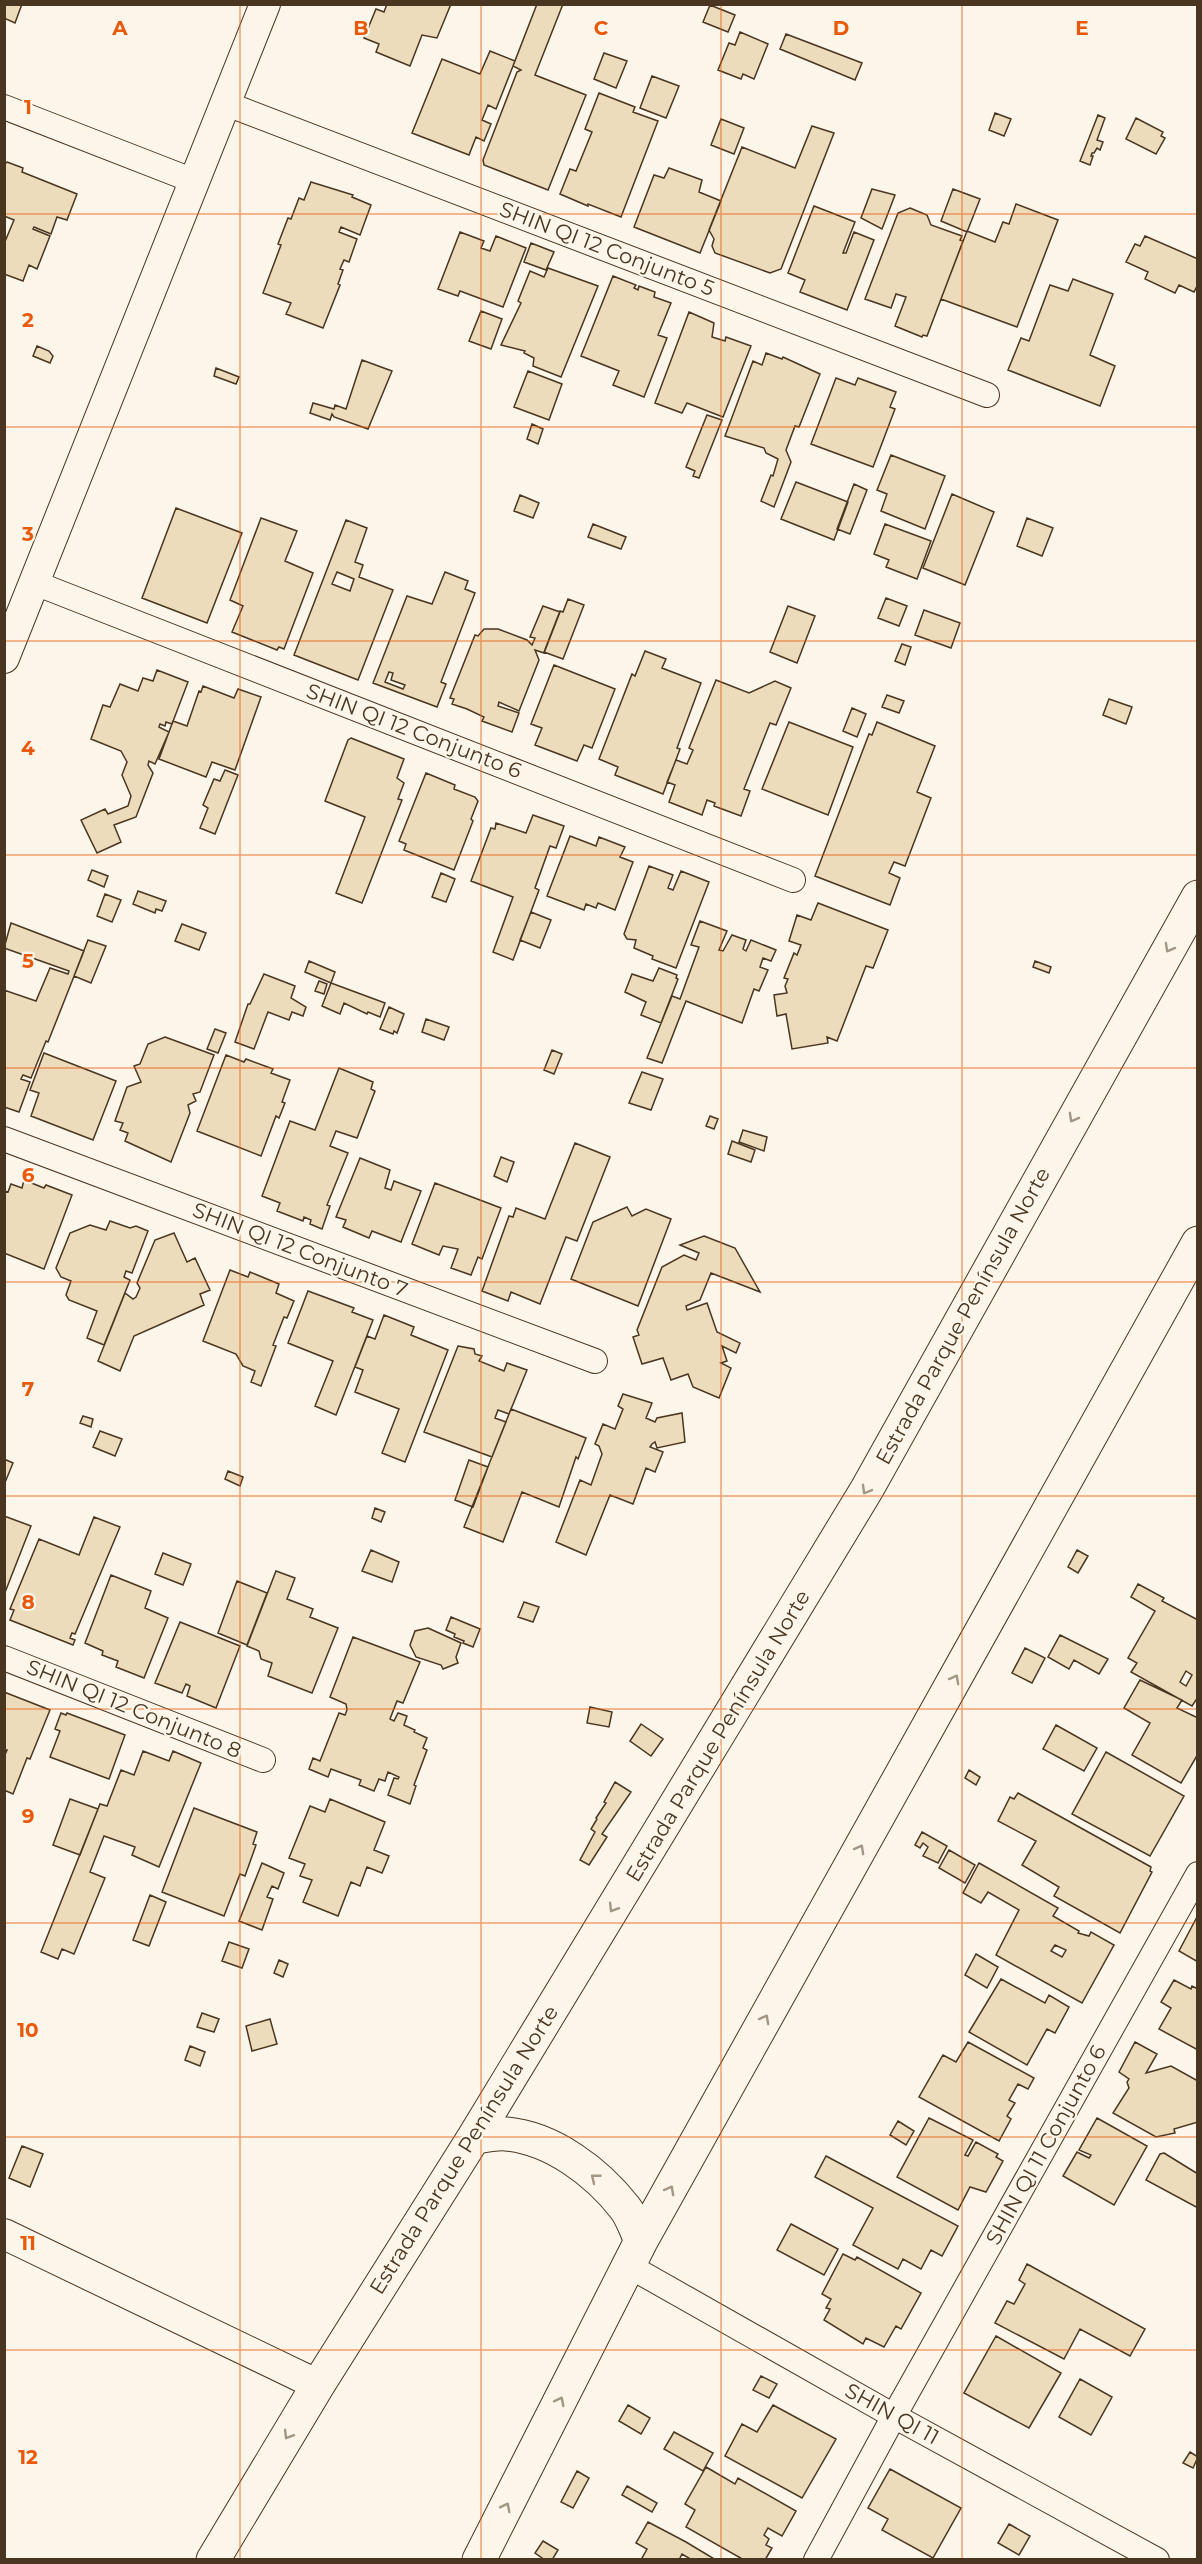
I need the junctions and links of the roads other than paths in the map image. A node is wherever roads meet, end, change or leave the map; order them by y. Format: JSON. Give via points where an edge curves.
{"nodes":[{"id":1,"x":266,"y":4,"type":"edge"},
{"id":2,"x":227,"y":104,"type":"junction"},
{"id":3,"x":4,"y":107,"type":"edge"},
{"id":4,"x":194,"y":181,"type":"junction"},
{"id":5,"x":987,"y":395,"type":"dead end"},
{"id":6,"x":35,"y":583,"type":"junction"},
{"id":7,"x":10,"y":624,"type":"edge"},
{"id":8,"x":4,"y":658,"type":"edge"},
{"id":9,"x":793,"y":880,"type":"dead end"},
{"id":10,"x":1197,"y":897,"type":"edge"},
{"id":11,"x":4,"y":1139,"type":"edge"},
{"id":12,"x":1197,"y":1243,"type":"edge"},
{"id":13,"x":595,"y":1361,"type":"dead end"},
{"id":14,"x":4,"y":1658,"type":"edge"},
{"id":15,"x":263,"y":1760,"type":"dead end"},
{"id":16,"x":1197,"y":1874,"type":"edge"},
{"id":17,"x":474,"y":2137,"type":"junction"},
{"id":18,"x":4,"y":2234,"type":"edge"},
{"id":19,"x":635,"y":2253,"type":"junction"},
{"id":20,"x":318,"y":2385,"type":"junction"},
{"id":21,"x":894,"y":2416,"type":"junction"},
{"id":22,"x":213,"y":2559,"type":"edge"},
{"id":23,"x":479,"y":2559,"type":"edge"},
{"id":24,"x":816,"y":2559,"type":"edge"},
{"id":25,"x":1157,"y":2559,"type":"edge"}],
"edges":[{"from":1,"to":2,"type":"street"},
{"from":2,"to":4,"type":"street"},
{"from":2,"to":5,"type":"street","name":"SHIN QI 12 Conjunto 5"},
{"from":3,"to":4,"type":"street"},
{"from":4,"to":6,"type":"street"},
{"from":6,"to":7,"type":"street"},
{"from":6,"to":9,"type":"street","name":"SHIN QI 12 Conjunto 6"},
{"from":7,"to":8,"type":"street"},
{"from":10,"to":17,"type":"main road","name":"Estrada Parque Península Norte","one_way":true,"via":[[867,1489]]},
{"from":11,"to":13,"type":"street","name":"SHIN QI 12 Conjunto 7"},
{"from":19,"to":12,"type":"main road","one_way":true},
{"from":14,"to":15,"type":"street","name":"SHIN QI 12 Conjunto 8"},
{"from":16,"to":21,"type":"street","name":"SHIN QI 11 Conjunto 6"},
{"from":19,"to":17,"type":"main road","one_way":true,"via":[[627,2210],[602,2182],[572,2159],[535,2139],[504,2134]]},
{"from":17,"to":20,"type":"main road","name":"Estrada Parque Península Norte"},
{"from":18,"to":20,"type":"street"},
{"from":19,"to":21,"type":"street","name":"SHIN QI 11"},
{"from":23,"to":19,"type":"main road","one_way":true},
{"from":20,"to":22,"type":"main road","name":"Estrada Parque Península Norte","one_way":true},
{"from":21,"to":24,"type":"street","name":"SHIN QI 11 Conjunto 6"},
{"from":21,"to":25,"type":"street","name":"SHIN QI 11"}]}
